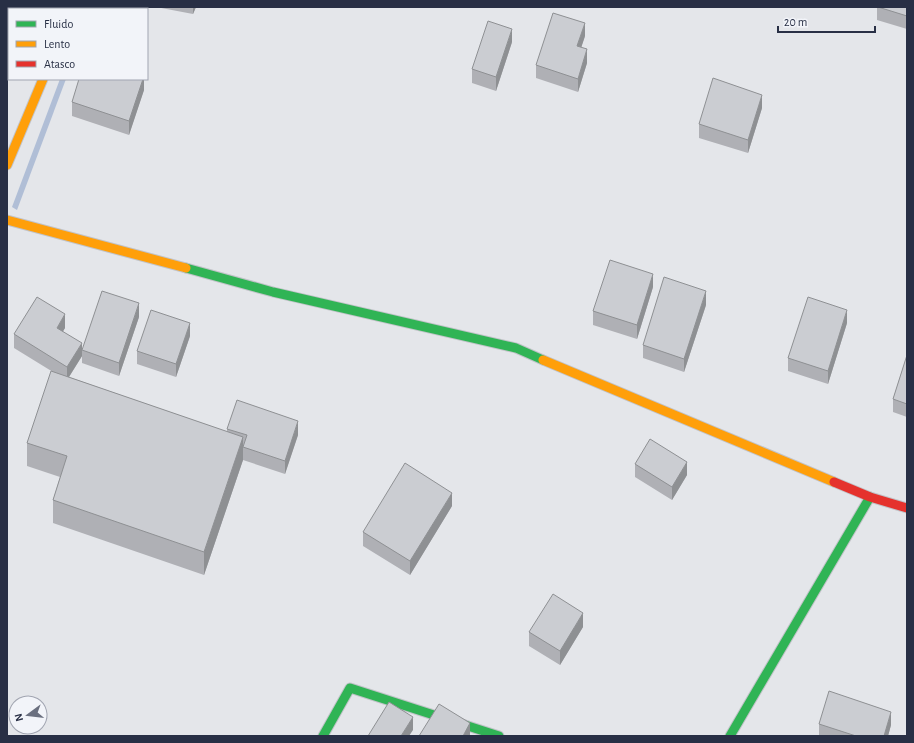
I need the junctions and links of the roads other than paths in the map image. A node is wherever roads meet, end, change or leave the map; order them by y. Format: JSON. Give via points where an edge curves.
{"nodes":[{"id":1,"x":43,"y":80,"type":"edge"},
{"id":2,"x":7,"y":165,"type":"edge"},
{"id":3,"x":7,"y":220,"type":"edge"},
{"id":4,"x":870,"y":497,"type":"junction"},
{"id":5,"x":907,"y":508,"type":"edge"},
{"id":6,"x":323,"y":736,"type":"edge"},
{"id":7,"x":499,"y":736,"type":"edge"},
{"id":8,"x":730,"y":736,"type":"edge"}],
"edges":[{"from":1,"to":2,"type":"street"},
{"from":3,"to":4,"type":"street","via":[[273,292],[516,348]]},
{"from":4,"to":5,"type":"street"},
{"from":4,"to":8,"type":"street"},
{"from":6,"to":7,"type":"street","via":[[350,688]]}]}
